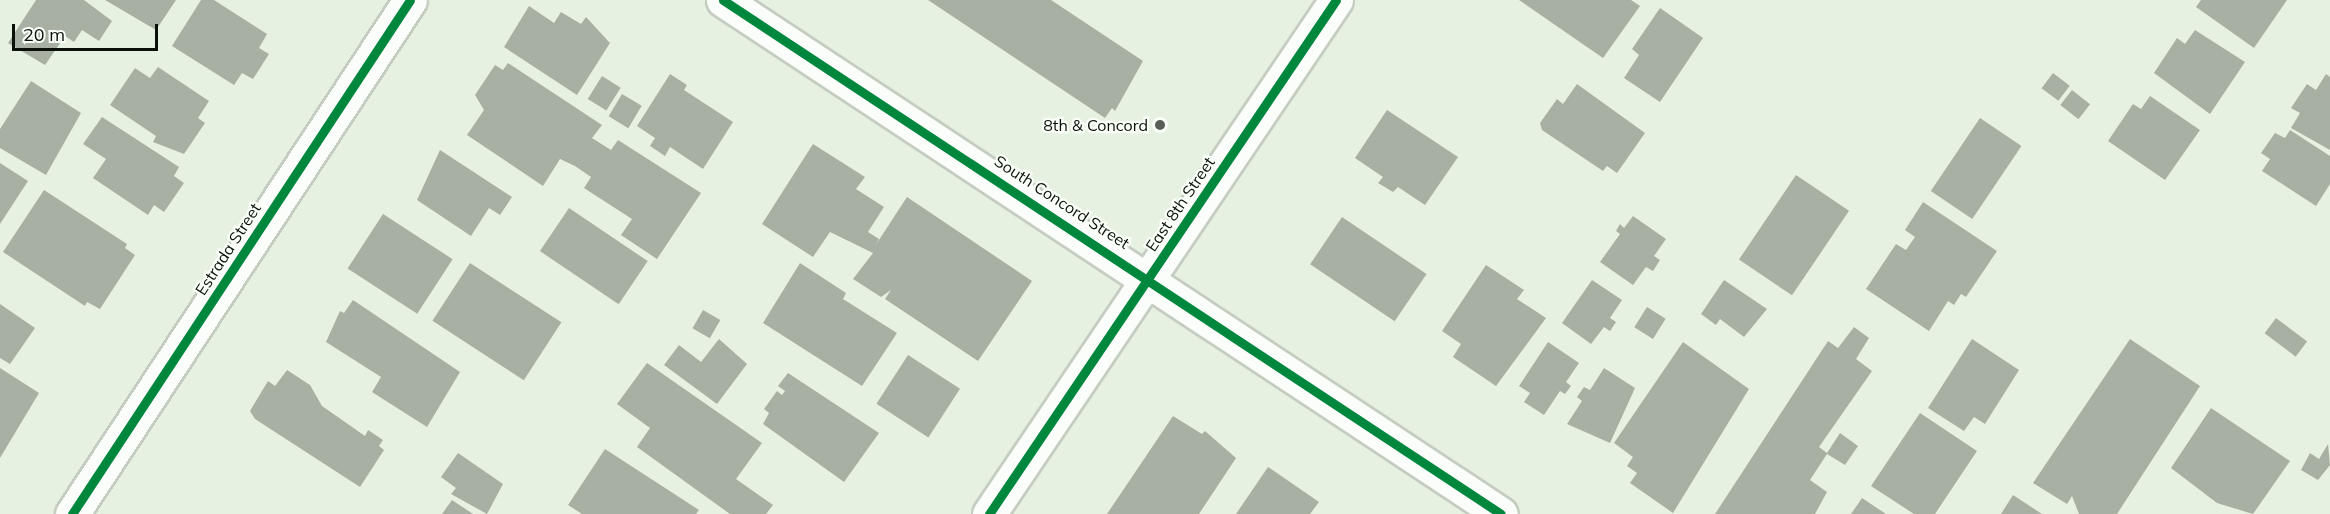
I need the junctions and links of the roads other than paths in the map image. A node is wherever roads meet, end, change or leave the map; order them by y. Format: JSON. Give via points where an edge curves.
{"nodes":[{"id":1,"x":410,"y":0,"type":"edge"},
{"id":2,"x":723,"y":0,"type":"edge"},
{"id":3,"x":1336,"y":0,"type":"edge"},
{"id":4,"x":1149,"y":277,"type":"junction"},
{"id":5,"x":72,"y":514,"type":"edge"},
{"id":6,"x":989,"y":514,"type":"edge"},
{"id":7,"x":1501,"y":514,"type":"edge"}],
"edges":[{"from":1,"to":5,"type":"street","name":"Estrada Street"},
{"from":2,"to":4,"type":"street","name":"South Concord Street"},
{"from":3,"to":4,"type":"street","name":"East 8th Street"},
{"from":4,"to":6,"type":"street","name":"East 8th Street"},
{"from":4,"to":7,"type":"street","name":"South Concord Street"}]}
